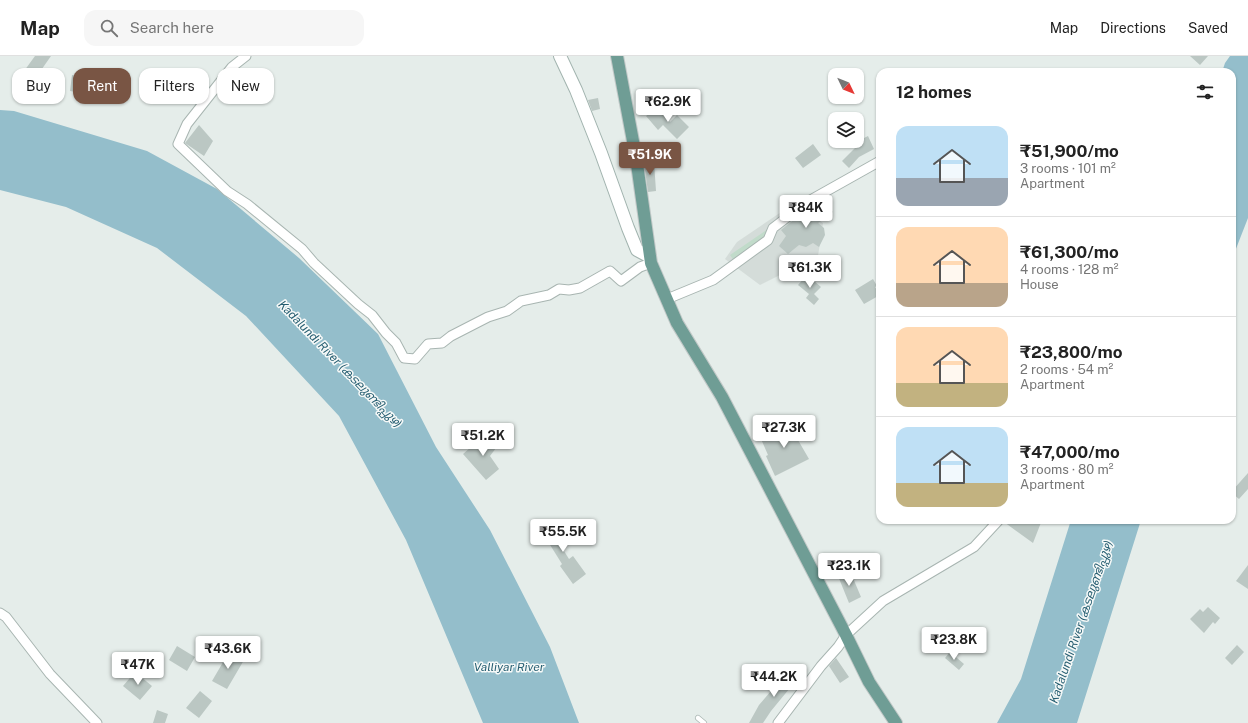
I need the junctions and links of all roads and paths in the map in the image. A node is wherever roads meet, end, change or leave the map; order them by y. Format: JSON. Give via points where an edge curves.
{"nodes":[{"id":1,"x":246,"y":56,"type":"edge"},
{"id":2,"x":560,"y":56,"type":"edge"},
{"id":3,"x":617,"y":56,"type":"edge"},
{"id":4,"x":876,"y":163,"type":"edge"},
{"id":5,"x":650,"y":260,"type":"junction"},
{"id":6,"x":667,"y":299,"type":"junction"},
{"id":7,"x":995,"y":524,"type":"edge"},
{"id":8,"x":0,"y":613,"type":"edge"},
{"id":9,"x":846,"y":635,"type":"junction"},
{"id":10,"x":698,"y":718,"type":"dead end"},
{"id":11,"x":97,"y":723,"type":"edge"},
{"id":12,"x":704,"y":723,"type":"edge"},
{"id":13,"x":778,"y":723,"type":"edge"},
{"id":14,"x":896,"y":723,"type":"edge"}],
"edges":[{"from":1,"to":5,"type":"street","via":[[232,67],[187,124],[178,144],[227,191],[302,249],[372,315],[396,343],[404,358],[415,359],[428,344],[442,343],[521,301],[549,295],[559,289],[580,288],[610,271],[621,281]]},
{"from":2,"to":5,"type":"main road","via":[[576,90],[637,250]]},
{"from":3,"to":5,"type":"main road","via":[[636,157]]},
{"from":4,"to":6,"type":"street","via":[[807,202],[774,228],[768,240],[713,280]]},
{"from":5,"to":6,"type":"main road"},
{"from":6,"to":9,"type":"main road","via":[[677,323],[722,397]]},
{"from":7,"to":9,"type":"street","via":[[974,547],[883,601]]},
{"from":8,"to":11,"type":"street","via":[[6,617],[50,674]]},
{"from":9,"to":13,"type":"street"},
{"from":9,"to":14,"type":"main road","via":[[869,682]]},
{"from":10,"to":12,"type":"lane"}]}
